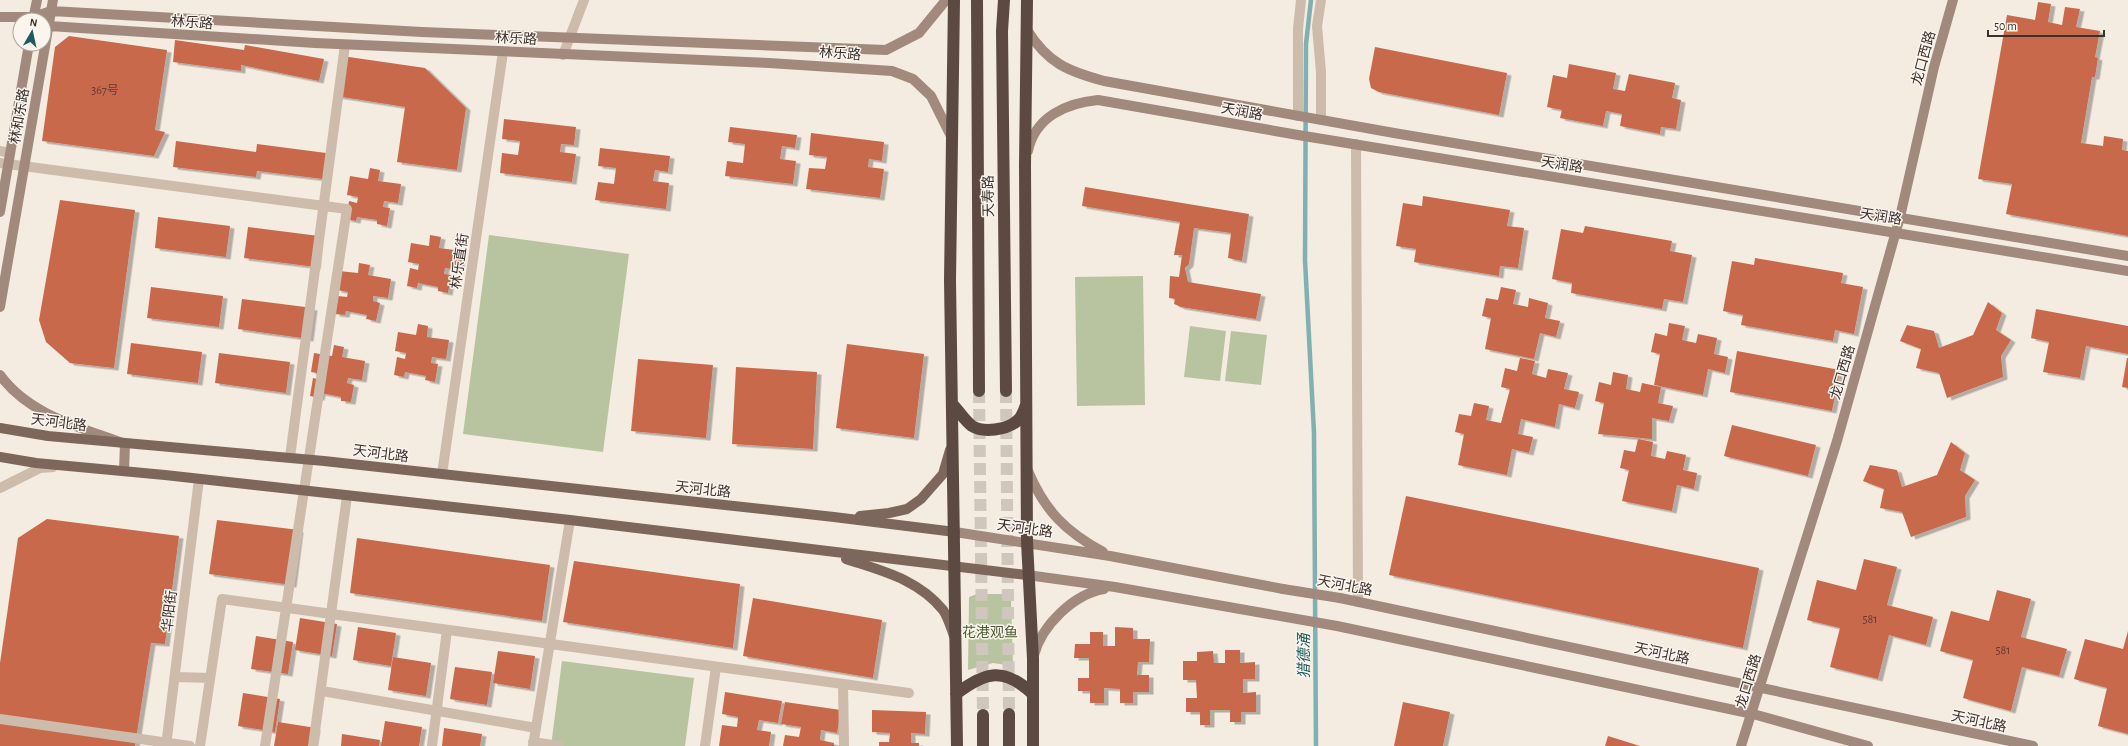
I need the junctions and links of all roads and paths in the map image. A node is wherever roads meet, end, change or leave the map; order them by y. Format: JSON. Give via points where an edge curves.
{"nodes":[{"id":1,"x":36,"y":0,"type":"edge"},
{"id":2,"x":53,"y":0,"type":"edge"},
{"id":3,"x":584,"y":0,"type":"edge"},
{"id":4,"x":946,"y":0,"type":"edge"},
{"id":5,"x":954,"y":0,"type":"edge"},
{"id":6,"x":977,"y":0,"type":"edge"},
{"id":7,"x":1004,"y":0,"type":"edge"},
{"id":8,"x":1027,"y":0,"type":"edge"},
{"id":9,"x":1301,"y":0,"type":"edge"},
{"id":10,"x":1321,"y":0,"type":"edge"},
{"id":11,"x":1953,"y":0,"type":"edge"},
{"id":12,"x":51,"y":11,"type":"joint"},
{"id":13,"x":35,"y":12,"type":"edge"},
{"id":14,"x":0,"y":17,"type":"edge"},
{"id":15,"x":12,"y":18,"type":"edge"},
{"id":16,"x":52,"y":25,"type":"edge"},
{"id":17,"x":1027,"y":30,"type":"junction"},
{"id":18,"x":568,"y":38,"type":"junction"},
{"id":19,"x":345,"y":45,"type":"junction"},
{"id":20,"x":27,"y":52,"type":"edge"},
{"id":21,"x":42,"y":52,"type":"edge"},
{"id":22,"x":503,"y":52,"type":"junction"},
{"id":23,"x":563,"y":55,"type":"junction"},
{"id":24,"x":1298,"y":116,"type":"junction"},
{"id":25,"x":1317,"y":119,"type":"junction"},
{"id":26,"x":952,"y":139,"type":"junction"},
{"id":27,"x":1356,"y":144,"type":"junction"},
{"id":28,"x":5,"y":152,"type":"edge"},
{"id":29,"x":0,"y":163,"type":"edge"},
{"id":30,"x":1025,"y":165,"type":"junction"},
{"id":31,"x":0,"y":212,"type":"edge"},
{"id":32,"x":1900,"y":217,"type":"junction"},
{"id":33,"x":1896,"y":233,"type":"junction"},
{"id":34,"x":2128,"y":256,"type":"edge"},
{"id":35,"x":2128,"y":271,"type":"edge"},
{"id":36,"x":0,"y":307,"type":"edge"},
{"id":37,"x":0,"y":375,"type":"edge"},
{"id":38,"x":979,"y":391,"type":"tunnel mouth"},
{"id":39,"x":1006,"y":391,"type":"tunnel mouth"},
{"id":40,"x":1027,"y":402,"type":"junction"},
{"id":41,"x":953,"y":405,"type":"junction"},
{"id":42,"x":0,"y":428,"type":"edge"},
{"id":43,"x":125,"y":444,"type":"junction"},
{"id":44,"x":0,"y":457,"type":"edge"},
{"id":45,"x":290,"y":458,"type":"junction"},
{"id":46,"x":71,"y":466,"type":"junction"},
{"id":47,"x":1027,"y":470,"type":"junction"},
{"id":48,"x":124,"y":471,"type":"junction"},
{"id":49,"x":442,"y":474,"type":"junction"},
{"id":50,"x":199,"y":479,"type":"junction"},
{"id":51,"x":0,"y":488,"type":"edge"},
{"id":52,"x":347,"y":496,"type":"junction"},
{"id":53,"x":834,"y":517,"type":"junction"},
{"id":54,"x":570,"y":520,"type":"junction"},
{"id":55,"x":955,"y":532,"type":"junction"},
{"id":56,"x":1027,"y":542,"type":"junction"},
{"id":57,"x":823,"y":552,"type":"junction"},
{"id":58,"x":1110,"y":556,"type":"junction"},
{"id":59,"x":956,"y":567,"type":"junction"},
{"id":60,"x":1027,"y":575,"type":"junction"},
{"id":61,"x":1115,"y":587,"type":"junction"},
{"id":62,"x":1358,"y":602,"type":"junction"},
{"id":63,"x":332,"y":615,"type":"junction"},
{"id":64,"x":447,"y":630,"type":"junction"},
{"id":65,"x":956,"y":639,"type":"junction"},
{"id":66,"x":550,"y":644,"type":"junction"},
{"id":67,"x":1033,"y":659,"type":"junction"},
{"id":68,"x":716,"y":667,"type":"junction"},
{"id":69,"x":176,"y":678,"type":"junction"},
{"id":70,"x":210,"y":678,"type":"junction"},
{"id":71,"x":843,"y":684,"type":"junction"},
{"id":72,"x":1760,"y":689,"type":"junction"},
{"id":73,"x":322,"y":691,"type":"junction"},
{"id":74,"x":909,"y":693,"type":"dead end"},
{"id":75,"x":956,"y":694,"type":"junction"},
{"id":76,"x":1034,"y":694,"type":"junction"},
{"id":77,"x":437,"y":711,"type":"junction"},
{"id":78,"x":1009,"y":714,"type":"tunnel mouth"},
{"id":79,"x":1753,"y":714,"type":"junction"},
{"id":80,"x":983,"y":715,"type":"tunnel mouth"},
{"id":81,"x":0,"y":719,"type":"edge"},
{"id":82,"x":536,"y":728,"type":"junction"},
{"id":83,"x":533,"y":744,"type":"edge"},
{"id":84,"x":166,"y":746,"type":"edge"},
{"id":85,"x":190,"y":746,"type":"edge"},
{"id":86,"x":200,"y":746,"type":"edge"},
{"id":87,"x":265,"y":746,"type":"edge"},
{"id":88,"x":313,"y":746,"type":"edge"},
{"id":89,"x":432,"y":746,"type":"edge"},
{"id":90,"x":559,"y":746,"type":"edge"},
{"id":91,"x":705,"y":746,"type":"edge"},
{"id":92,"x":844,"y":746,"type":"edge"},
{"id":93,"x":957,"y":746,"type":"edge"},
{"id":94,"x":983,"y":746,"type":"edge"},
{"id":95,"x":1009,"y":746,"type":"edge"},
{"id":96,"x":1033,"y":746,"type":"edge"},
{"id":97,"x":1742,"y":746,"type":"edge"},
{"id":98,"x":1868,"y":746,"type":"edge"},
{"id":99,"x":2032,"y":746,"type":"edge"}],
"edges":[{"from":1,"to":13,"type":"street"},
{"from":2,"to":12,"type":"street","name":"林和东路"},
{"from":3,"to":18,"type":"street"},
{"from":4,"to":18,"type":"street","name":"林乐路","via":[[919,33],[886,50]]},
{"from":5,"to":26,"type":"highway"},
{"from":6,"to":38,"type":"highway","name":"天寿路"},
{"from":7,"to":39,"type":"highway","name":"天寿路","via":[[1002,31]]},
{"from":8,"to":17,"type":"highway"},
{"from":9,"to":24,"type":"street","via":[[1298,30]]},
{"from":10,"to":25,"type":"street","via":[[1317,26],[1321,72]]},
{"from":11,"to":32,"type":"street","name":"龙口西路","via":[[1934,67]]},
{"from":12,"to":18,"type":"street","name":"林乐路"},
{"from":14,"to":15,"type":"street","name":"林乐路"},
{"from":16,"to":19,"type":"street","name":"林乐路"},
{"from":17,"to":24,"type":"street","name":"天润路","via":[[1037,46],[1053,61],[1073,73],[1147,90]]},
{"from":17,"to":30,"type":"highway"},
{"from":18,"to":23,"type":"street"},
{"from":19,"to":22,"type":"street","name":"林乐路"},
{"from":19,"to":45,"type":"street"},
{"from":20,"to":28,"type":"street","name":"林和东路"},
{"from":21,"to":36,"type":"street","name":"林和东路"},
{"from":22,"to":23,"type":"street","name":"林乐路"},
{"from":22,"to":49,"type":"street","name":"林乐直街"},
{"from":23,"to":26,"type":"street","name":"林乐路","via":[[769,63],[892,71],[913,79],[931,96]]},
{"from":24,"to":25,"type":"street","name":"天润路"},
{"from":25,"to":32,"type":"street","name":"天润路"},
{"from":26,"to":41,"type":"highway","via":[[950,280]]},
{"from":27,"to":30,"type":"street","name":"天润路","via":[[1098,100],[1079,102],[1060,109],[1042,123],[1030,140]]},
{"from":27,"to":33,"type":"street","name":"天润路"},
{"from":27,"to":62,"type":"street"},
{"from":28,"to":31,"type":"street","name":"林和东路"},
{"from":29,"to":87,"type":"street","via":[[347,209]]},
{"from":30,"to":40,"type":"highway"},
{"from":32,"to":33,"type":"street","name":"龙口西路"},
{"from":32,"to":34,"type":"street","name":"天润路"},
{"from":33,"to":35,"type":"street","name":"天润路"},
{"from":33,"to":72,"type":"street","name":"龙口西路","via":[[1837,441]]},
{"from":37,"to":43,"type":"street","via":[[17,394],[41,411]]},
{"from":40,"to":41,"type":"highway","via":[[1016,422],[992,429],[972,426]]},
{"from":40,"to":47,"type":"highway"},
{"from":41,"to":53,"type":"main road","via":[[950,450],[943,474],[921,499],[907,509],[889,513]]},
{"from":41,"to":55,"type":"highway"},
{"from":42,"to":43,"type":"main road","name":"天河北路"},
{"from":43,"to":45,"type":"main road","name":"天河北路"},
{"from":43,"to":48,"type":"street"},
{"from":44,"to":46,"type":"main road"},
{"from":45,"to":49,"type":"main road","name":"天河北路"},
{"from":46,"to":48,"type":"main road"},
{"from":46,"to":51,"type":"street","via":[[40,468]]},
{"from":47,"to":56,"type":"highway"},
{"from":47,"to":58,"type":"street","via":[[1037,494],[1055,519],[1080,539]]},
{"from":48,"to":50,"type":"main road"},
{"from":49,"to":53,"type":"main road","name":"天河北路"},
{"from":50,"to":52,"type":"main road"},
{"from":50,"to":69,"type":"street","name":"华阳街"},
{"from":52,"to":54,"type":"main road"},
{"from":52,"to":63,"type":"street"},
{"from":53,"to":55,"type":"main road","name":"天河北路"},
{"from":54,"to":57,"type":"main road"},
{"from":54,"to":66,"type":"street"},
{"from":55,"to":56,"type":"street","name":"天河北路"},
{"from":55,"to":59,"type":"highway"},
{"from":56,"to":58,"type":"street","name":"天河北路"},
{"from":56,"to":60,"type":"highway"},
{"from":57,"to":59,"type":"main road"},
{"from":57,"to":65,"type":"main road","via":[[911,582],[944,611]]},
{"from":58,"to":62,"type":"street","name":"天河北路","bridge":true},
{"from":59,"to":60,"type":"main road"},
{"from":59,"to":65,"type":"highway"},
{"from":60,"to":61,"type":"street"},
{"from":60,"to":67,"type":"highway"},
{"from":61,"to":67,"type":"street","via":[[1092,591],[1065,610],[1042,636]]},
{"from":61,"to":79,"type":"street","via":[[1337,626]]},
{"from":62,"to":72,"type":"street","name":"天河北路"},
{"from":63,"to":64,"type":"street"},
{"from":63,"to":70,"type":"street","via":[[222,599]]},
{"from":63,"to":73,"type":"street"},
{"from":64,"to":66,"type":"street"},
{"from":64,"to":77,"type":"street"},
{"from":65,"to":75,"type":"highway"},
{"from":66,"to":68,"type":"street"},
{"from":66,"to":82,"type":"street"},
{"from":67,"to":76,"type":"highway"},
{"from":68,"to":71,"type":"street"},
{"from":68,"to":91,"type":"street"},
{"from":69,"to":70,"type":"street"},
{"from":69,"to":84,"type":"street","name":"华阳街"},
{"from":70,"to":86,"type":"street"},
{"from":71,"to":74,"type":"street"},
{"from":71,"to":92,"type":"street"},
{"from":72,"to":79,"type":"street","name":"龙口西路"},
{"from":72,"to":99,"type":"street","name":"天河北路"},
{"from":73,"to":77,"type":"street"},
{"from":73,"to":88,"type":"street"},
{"from":75,"to":76,"type":"highway","via":[[975,680],[991,675],[1020,681]]},
{"from":75,"to":93,"type":"highway"},
{"from":76,"to":96,"type":"highway"},
{"from":77,"to":82,"type":"street"},
{"from":77,"to":89,"type":"street"},
{"from":78,"to":95,"type":"highway"},
{"from":79,"to":97,"type":"street","name":"龙口西路"},
{"from":79,"to":98,"type":"street"},
{"from":80,"to":94,"type":"highway"},
{"from":81,"to":85,"type":"street"},
{"from":82,"to":83,"type":"street"},
{"from":83,"to":90,"type":"street"}]}
